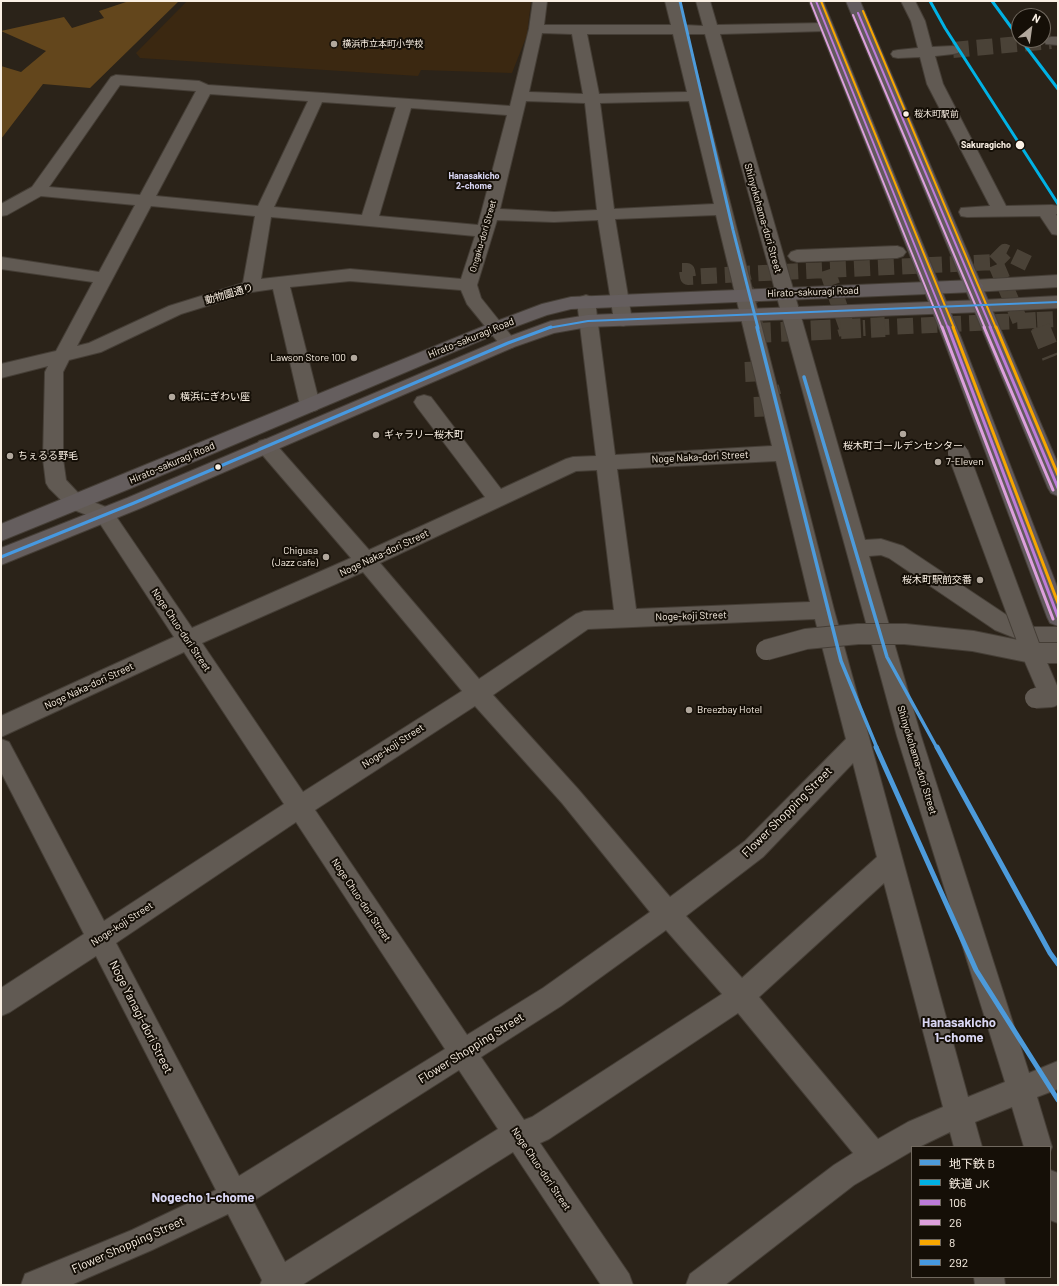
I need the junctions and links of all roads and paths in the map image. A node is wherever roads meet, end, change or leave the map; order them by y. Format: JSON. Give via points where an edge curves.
{"nodes":[{"id":1,"x":540,"y":1,"type":"edge"},
{"id":2,"x":672,"y":1,"type":"edge"},
{"id":3,"x":703,"y":1,"type":"edge"},
{"id":4,"x":816,"y":1,"type":"edge"},
{"id":5,"x":853,"y":1,"type":"edge"},
{"id":6,"x":908,"y":1,"type":"edge"},
{"id":7,"x":826,"y":27,"type":"junction"},
{"id":8,"x":536,"y":29,"type":"junction"},
{"id":9,"x":579,"y":30,"type":"junction"},
{"id":10,"x":680,"y":30,"type":"junction"},
{"id":11,"x":711,"y":30,"type":"junction"},
{"id":12,"x":953,"y":50,"type":"tunnel mouth"},
{"id":13,"x":926,"y":52,"type":"junction"},
{"id":14,"x":898,"y":54,"type":"dead end"},
{"id":15,"x":205,"y":89,"type":"junction"},
{"id":16,"x":696,"y":96,"type":"junction"},
{"id":17,"x":317,"y":97,"type":"junction"},
{"id":18,"x":592,"y":99,"type":"junction"},
{"id":19,"x":405,"y":103,"type":"junction"},
{"id":20,"x":518,"y":104,"type":"junction"},
{"id":21,"x":38,"y":191,"type":"junction"},
{"id":22,"x":145,"y":200,"type":"junction"},
{"id":23,"x":723,"y":209,"type":"junction"},
{"id":24,"x":1000,"y":210,"type":"junction"},
{"id":25,"x":1,"y":211,"type":"edge"},
{"id":26,"x":264,"y":211,"type":"junction"},
{"id":27,"x":1048,"y":211,"type":"junction"},
{"id":28,"x":967,"y":212,"type":"dead end"},
{"id":29,"x":490,"y":214,"type":"junction"},
{"id":30,"x":606,"y":215,"type":"junction"},
{"id":31,"x":369,"y":221,"type":"junction"},
{"id":32,"x":1033,"y":226,"type":"dead end"},
{"id":33,"x":1058,"y":230,"type":"edge"},
{"id":34,"x":484,"y":231,"type":"junction"},
{"id":35,"x":806,"y":259,"type":"dead end"},
{"id":36,"x":1,"y":263,"type":"edge"},
{"id":37,"x":860,"y":265,"type":"dead end"},
{"id":38,"x":104,"y":278,"type":"junction"},
{"id":39,"x":1058,"y":281,"type":"edge"},
{"id":40,"x":280,"y":283,"type":"junction"},
{"id":41,"x":468,"y":285,"type":"junction"},
{"id":42,"x":251,"y":286,"type":"junction"},
{"id":43,"x":974,"y":286,"type":"junction"},
{"id":44,"x":932,"y":288,"type":"junction"},
{"id":45,"x":785,"y":293,"type":"junction"},
{"id":46,"x":744,"y":295,"type":"junction"},
{"id":47,"x":620,"y":299,"type":"junction"},
{"id":48,"x":586,"y":301,"type":"junction"},
{"id":49,"x":1058,"y":302,"type":"edge"},
{"id":50,"x":982,"y":306,"type":"junction"},
{"id":51,"x":940,"y":307,"type":"junction"},
{"id":52,"x":790,"y":313,"type":"junction"},
{"id":53,"x":749,"y":315,"type":"junction"},
{"id":54,"x":623,"y":320,"type":"junction"},
{"id":55,"x":588,"y":321,"type":"junction"},
{"id":56,"x":495,"y":328,"type":"junction"},
{"id":57,"x":508,"y":343,"type":"junction"},
{"id":58,"x":64,"y":355,"type":"junction"},
{"id":59,"x":1,"y":371,"type":"edge"},
{"id":60,"x":424,"y":402,"type":"dead end"},
{"id":61,"x":310,"y":405,"type":"junction"},
{"id":62,"x":266,"y":446,"type":"junction"},
{"id":63,"x":784,"y":453,"type":"junction"},
{"id":64,"x":958,"y":454,"type":"dead end"},
{"id":65,"x":605,"y":462,"type":"junction"},
{"id":66,"x":1058,"y":488,"type":"edge"},
{"id":67,"x":498,"y":499,"type":"junction"},
{"id":68,"x":76,"y":503,"type":"junction"},
{"id":69,"x":104,"y":514,"type":"junction"},
{"id":70,"x":1,"y":533,"type":"edge"},
{"id":71,"x":856,"y":549,"type":"junction"},
{"id":72,"x":1,"y":557,"type":"edge"},
{"id":73,"x":366,"y":561,"type":"junction"},
{"id":74,"x":823,"y":610,"type":"junction"},
{"id":75,"x":1058,"y":617,"type":"edge"},
{"id":76,"x":626,"y":618,"type":"junction"},
{"id":77,"x":1058,"y":636,"type":"edge"},
{"id":78,"x":188,"y":640,"type":"junction"},
{"id":79,"x":766,"y":650,"type":"dead end"},
{"id":80,"x":1032,"y":653,"type":"junction"},
{"id":81,"x":1058,"y":653,"type":"edge"},
{"id":82,"x":477,"y":692,"type":"junction"},
{"id":83,"x":1035,"y":698,"type":"dead end"},
{"id":84,"x":1,"y":727,"type":"edge"},
{"id":85,"x":858,"y":742,"type":"junction"},
{"id":86,"x":1,"y":749,"type":"edge"},
{"id":87,"x":299,"y":807,"type":"junction"},
{"id":88,"x":891,"y":861,"type":"junction"},
{"id":89,"x":668,"y":914,"type":"junction"},
{"id":90,"x":100,"y":938,"type":"junction"},
{"id":91,"x":741,"y":996,"type":"junction"},
{"id":92,"x":1,"y":1003,"type":"edge"},
{"id":93,"x":464,"y":1053,"type":"junction"},
{"id":94,"x":1058,"y":1075,"type":"edge"},
{"id":95,"x":1021,"y":1089,"type":"junction"},
{"id":96,"x":960,"y":1114,"type":"junction"},
{"id":97,"x":520,"y":1137,"type":"junction"},
{"id":98,"x":968,"y":1146,"type":"edge"},
{"id":99,"x":1038,"y":1146,"type":"edge"},
{"id":100,"x":874,"y":1156,"type":"junction"},
{"id":101,"x":1051,"y":1187,"type":"edge"},
{"id":102,"x":234,"y":1196,"type":"junction"},
{"id":103,"x":1058,"y":1209,"type":"edge"},
{"id":104,"x":278,"y":1284,"type":"edge"},
{"id":105,"x":36,"y":1285,"type":"edge"},
{"id":106,"x":618,"y":1285,"type":"edge"},
{"id":107,"x":701,"y":1285,"type":"edge"}],
"edges":[{"from":1,"to":8,"type":"street","name":"Ongaku-dori Street"},
{"from":2,"to":10,"type":"street"},
{"from":3,"to":11,"type":"street","name":"Shinyokohama-dori Street"},
{"from":4,"to":7,"type":"highway"},
{"from":5,"to":43,"type":"highway"},
{"from":6,"to":13,"type":"street","via":[[918,21]]},
{"from":7,"to":11,"type":"street"},
{"from":7,"to":44,"type":"highway"},
{"from":8,"to":9,"type":"street"},
{"from":8,"to":20,"type":"street","name":"Ongaku-dori Street"},
{"from":9,"to":10,"type":"street"},
{"from":9,"to":18,"type":"street"},
{"from":10,"to":11,"type":"street"},
{"from":10,"to":16,"type":"street"},
{"from":11,"to":45,"type":"street","name":"Shinyokohama-dori Street"},
{"from":12,"to":13,"type":"street"},
{"from":13,"to":14,"type":"street"},
{"from":13,"to":24,"type":"street","via":[[935,84]]},
{"from":15,"to":17,"type":"street"},
{"from":15,"to":21,"type":"street","via":[[199,86],[116,80]]},
{"from":15,"to":22,"type":"street"},
{"from":16,"to":18,"type":"street"},
{"from":16,"to":23,"type":"street"},
{"from":17,"to":19,"type":"street"},
{"from":17,"to":26,"type":"street"},
{"from":18,"to":20,"type":"street"},
{"from":18,"to":30,"type":"street"},
{"from":19,"to":20,"type":"street"},
{"from":19,"to":31,"type":"street"},
{"from":20,"to":29,"type":"street","name":"Ongaku-dori Street"},
{"from":21,"to":22,"type":"street"},
{"from":21,"to":25,"type":"street"},
{"from":22,"to":26,"type":"street"},
{"from":22,"to":38,"type":"street"},
{"from":23,"to":30,"type":"street"},
{"from":23,"to":46,"type":"street"},
{"from":24,"to":27,"type":"street"},
{"from":24,"to":28,"type":"street"},
{"from":26,"to":31,"type":"street"},
{"from":26,"to":42,"type":"street"},
{"from":27,"to":32,"type":"street"},
{"from":27,"to":33,"type":"street"},
{"from":29,"to":30,"type":"street","via":[[554,217]]},
{"from":29,"to":34,"type":"street","name":"Ongaku-dori Street"},
{"from":30,"to":47,"type":"street"},
{"from":31,"to":34,"type":"street"},
{"from":34,"to":41,"type":"street","name":"Ongaku-dori Street"},
{"from":35,"to":37,"type":"street","via":[[893,252],[873,264]]},
{"from":36,"to":38,"type":"street"},
{"from":38,"to":58,"type":"street"},
{"from":39,"to":43,"type":"street"},
{"from":40,"to":41,"type":"street","name":"動物園通り","via":[[350,275]]},
{"from":40,"to":42,"type":"street","name":"動物園通り"},
{"from":40,"to":61,"type":"street"},
{"from":41,"to":56,"type":"street","name":"Ongaku-dori Street","via":[[473,300]]},
{"from":42,"to":58,"type":"street","name":"動物園通り","via":[[175,310],[94,348]]},
{"from":43,"to":44,"type":"main road","name":"Hirato-sakuragi Road"},
{"from":43,"to":50,"type":"highway"},
{"from":44,"to":45,"type":"main road","name":"Hirato-sakuragi Road"},
{"from":44,"to":51,"type":"highway"},
{"from":45,"to":46,"type":"main road","name":"Hirato-sakuragi Road"},
{"from":45,"to":52,"type":"street","name":"Shinyokohama-dori Street"},
{"from":46,"to":47,"type":"main road","name":"Hirato-sakuragi Road"},
{"from":46,"to":53,"type":"street"},
{"from":47,"to":48,"type":"main road","name":"Hirato-sakuragi Road"},
{"from":47,"to":54,"type":"street"},
{"from":48,"to":55,"type":"street"},
{"from":48,"to":56,"type":"main road","name":"Hirato-sakuragi Road","via":[[542,310]]},
{"from":49,"to":50,"type":"street"},
{"from":50,"to":51,"type":"main road","name":"Hirato-sakuragi Road"},
{"from":50,"to":66,"type":"highway"},
{"from":51,"to":52,"type":"main road","name":"Hirato-sakuragi Road"},
{"from":51,"to":75,"type":"highway"},
{"from":52,"to":53,"type":"main road","name":"Hirato-sakuragi Road"},
{"from":52,"to":71,"type":"street","name":"Shinyokohama-dori Street"},
{"from":53,"to":54,"type":"main road","name":"Hirato-sakuragi Road"},
{"from":53,"to":63,"type":"street"},
{"from":54,"to":55,"type":"main road","name":"Hirato-sakuragi Road"},
{"from":55,"to":57,"type":"main road","name":"Hirato-sakuragi Road","via":[[551,327]]},
{"from":55,"to":65,"type":"street"},
{"from":56,"to":57,"type":"street","name":"Ongaku-dori Street"},
{"from":56,"to":61,"type":"main road","name":"Hirato-sakuragi Road"},
{"from":57,"to":62,"type":"main road","name":"Hirato-sakuragi Road"},
{"from":58,"to":59,"type":"street","name":"動物園通り"},
{"from":58,"to":68,"type":"street","via":[[54,372],[53,459],[56,483]]},
{"from":60,"to":67,"type":"street"},
{"from":61,"to":68,"type":"main road","name":"Hirato-sakuragi Road"},
{"from":62,"to":69,"type":"main road","name":"Hirato-sakuragi Road"},
{"from":62,"to":73,"type":"street"},
{"from":63,"to":65,"type":"street","name":"Noge Naka-dori Street"},
{"from":63,"to":74,"type":"street"},
{"from":64,"to":80,"type":"street","bridge":true},
{"from":65,"to":67,"type":"street","name":"Noge Naka-dori Street","via":[[573,464]]},
{"from":65,"to":76,"type":"street"},
{"from":67,"to":73,"type":"street","name":"Noge Naka-dori Street"},
{"from":68,"to":69,"type":"street"},
{"from":68,"to":70,"type":"main road","name":"Hirato-sakuragi Road"},
{"from":69,"to":72,"type":"main road","name":"Hirato-sakuragi Road"},
{"from":69,"to":78,"type":"street","name":"Noge Chuo-dori Street"},
{"from":71,"to":77,"type":"street","via":[[881,547],[896,552],[1003,624],[1033,636]]},
{"from":71,"to":95,"type":"street","name":"Shinyokohama-dori Street","via":[[909,736]]},
{"from":73,"to":78,"type":"street","name":"Noge Naka-dori Street"},
{"from":73,"to":82,"type":"street"},
{"from":74,"to":76,"type":"street","name":"Noge-koji Street"},
{"from":74,"to":85,"type":"street"},
{"from":76,"to":82,"type":"street","name":"Noge-koji Street","via":[[584,620]]},
{"from":78,"to":84,"type":"street","name":"Noge Naka-dori Street"},
{"from":78,"to":87,"type":"street","name":"Noge Chuo-dori Street"},
{"from":79,"to":80,"type":"street","bridge":true,"via":[[806,639],[858,634],[904,634],[973,641]]},
{"from":80,"to":81,"type":"street","bridge":true},
{"from":80,"to":83,"type":"street","bridge":true,"via":[[1051,697]]},
{"from":82,"to":87,"type":"street","name":"Noge-koji Street"},
{"from":82,"to":89,"type":"street","via":[[570,796]]},
{"from":85,"to":88,"type":"street"},
{"from":85,"to":89,"type":"street","name":"Flower Shopping Street","via":[[754,849]]},
{"from":86,"to":90,"type":"street","name":"Noge Yanagi-dori Street"},
{"from":87,"to":90,"type":"street","name":"Noge-koji Street"},
{"from":87,"to":93,"type":"street","name":"Noge Chuo-dori Street"},
{"from":88,"to":91,"type":"street"},
{"from":88,"to":96,"type":"street"},
{"from":89,"to":91,"type":"street"},
{"from":89,"to":93,"type":"street","name":"Flower Shopping Street","via":[[552,997]]},
{"from":90,"to":92,"type":"street","name":"Noge-koji Street"},
{"from":90,"to":102,"type":"street","name":"Noge Yanagi-dori Street"},
{"from":91,"to":97,"type":"street","via":[[539,1129]]},
{"from":91,"to":100,"type":"street"},
{"from":93,"to":97,"type":"street","name":"Noge Chuo-dori Street"},
{"from":93,"to":102,"type":"street","name":"Flower Shopping Street"},
{"from":94,"to":95,"type":"street"},
{"from":95,"to":96,"type":"street"},
{"from":95,"to":99,"type":"street","name":"Shinyokohama-dori Street"},
{"from":96,"to":98,"type":"street"},
{"from":96,"to":100,"type":"street","via":[[918,1132]]},
{"from":97,"to":104,"type":"street","via":[[506,1140]]},
{"from":97,"to":106,"type":"street","name":"Noge Chuo-dori Street"},
{"from":100,"to":107,"type":"street","via":[[844,1175]]},
{"from":101,"to":103,"type":"street"},
{"from":102,"to":104,"type":"street","name":"Noge Yanagi-dori Street"},
{"from":102,"to":105,"type":"street","name":"Flower Shopping Street","via":[[142,1240]]}]}
